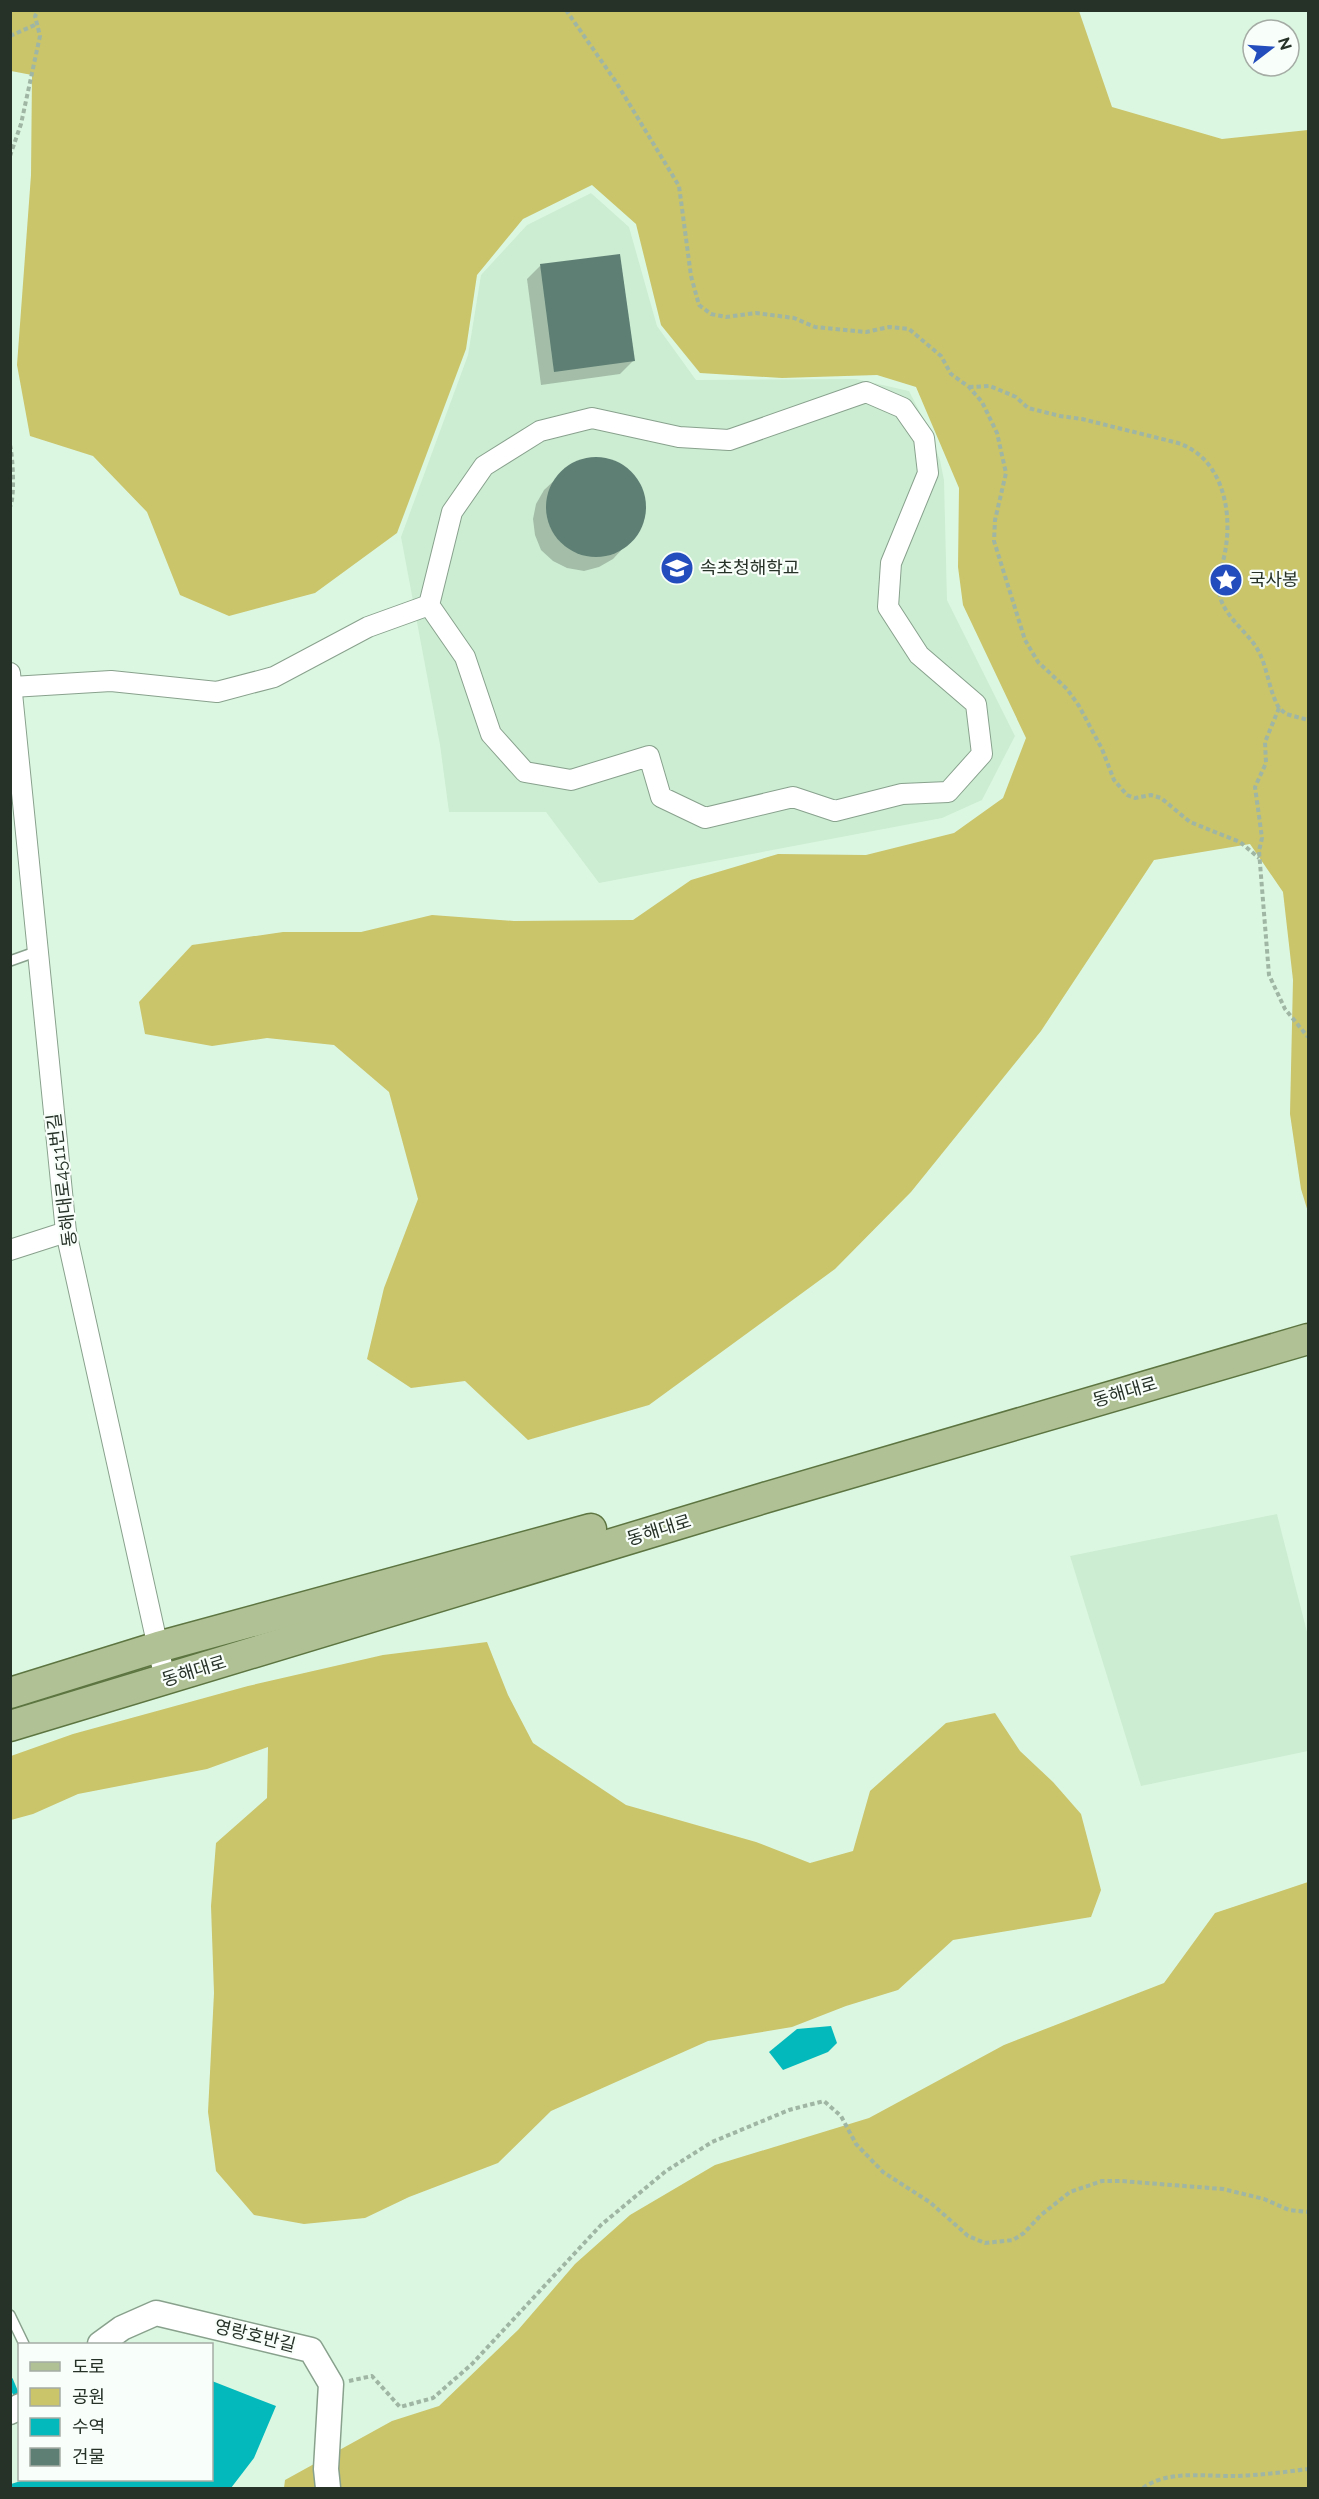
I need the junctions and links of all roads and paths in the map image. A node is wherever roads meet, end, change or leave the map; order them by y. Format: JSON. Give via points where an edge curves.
{"nodes":[{"id":1,"x":39,"y":10,"type":"edge"},
{"id":2,"x":566,"y":10,"type":"edge"},
{"id":3,"x":37,"y":24,"type":"junction"},
{"id":4,"x":10,"y":36,"type":"edge"},
{"id":5,"x":10,"y":156,"type":"edge"},
{"id":6,"x":969,"y":387,"type":"junction"},
{"id":7,"x":10,"y":446,"type":"edge"},
{"id":8,"x":10,"y":507,"type":"edge"},
{"id":9,"x":429,"y":605,"type":"junction"},
{"id":10,"x":11,"y":680,"type":"edge"},
{"id":11,"x":1279,"y":708,"type":"junction"},
{"id":12,"x":1308,"y":720,"type":"edge"},
{"id":13,"x":1259,"y":858,"type":"junction"},
{"id":14,"x":38,"y":951,"type":"junction"},
{"id":15,"x":10,"y":961,"type":"edge"},
{"id":16,"x":1308,"y":1037,"type":"edge"},
{"id":17,"x":66,"y":1232,"type":"junction"},
{"id":18,"x":10,"y":1250,"type":"edge"},
{"id":19,"x":1308,"y":1323,"type":"edge"},
{"id":20,"x":1308,"y":1339,"type":"edge"},
{"id":21,"x":158,"y":1647,"type":"junction"},
{"id":22,"x":165,"y":1679,"type":"junction"},
{"id":23,"x":13,"y":1692,"type":"edge"},
{"id":24,"x":14,"y":1725,"type":"edge"},
{"id":25,"x":1308,"y":2211,"type":"edge"},
{"id":26,"x":10,"y":2315,"type":"edge"},
{"id":27,"x":24,"y":2343,"type":"edge"},
{"id":28,"x":101,"y":2343,"type":"edge"},
{"id":29,"x":331,"y":2384,"type":"junction"},
{"id":30,"x":1308,"y":2469,"type":"edge"},
{"id":31,"x":328,"y":2488,"type":"edge"},
{"id":32,"x":1143,"y":2488,"type":"edge"}],
"edges":[{"from":1,"to":3,"type":"path","via":[[35,15]]},
{"from":2,"to":6,"type":"path","via":[[680,186],[691,276],[699,305],[711,314],[726,317],[756,313],[794,318],[815,327],[866,332],[890,327],[909,329],[941,356],[951,374]]},
{"from":3,"to":4,"type":"path"},
{"from":3,"to":5,"type":"path","via":[[40,36],[36,56]]},
{"from":6,"to":11,"type":"path","via":[[990,386],[1016,397],[1028,408],[1190,446],[1205,458],[1220,483],[1229,520],[1220,583],[1222,602],[1258,650]]},
{"from":6,"to":13,"type":"path","via":[[982,402],[997,433],[1006,473],[994,541],[1025,639],[1038,662],[1079,706],[1114,780],[1127,795],[1161,798],[1190,822],[1240,842]]},
{"from":7,"to":8,"type":"path","via":[[14,501]]},
{"from":9,"to":9,"type":"street","via":[[465,657],[491,734],[525,772],[571,780],[648,756],[661,797],[705,818],[793,797],[835,811],[902,794],[948,792],[982,754],[976,704],[919,655],[888,607],[891,563],[928,473],[924,438],[903,408],[867,392],[729,440],[680,437],[592,418],[540,431],[484,466],[452,512]]},
{"from":9,"to":10,"type":"street","via":[[368,627],[274,677],[216,692],[111,681]]},
{"from":10,"to":14,"type":"street","name":"동해대로4511번길"},
{"from":11,"to":12,"type":"path"},
{"from":11,"to":13,"type":"path","via":[[1264,742],[1266,763],[1255,787],[1262,838]]},
{"from":13,"to":16,"type":"path","via":[[1269,975],[1285,1009]]},
{"from":14,"to":15,"type":"lane"},
{"from":14,"to":17,"type":"street","name":"동해대로4511번길"},
{"from":17,"to":18,"type":"street"},
{"from":17,"to":21,"type":"street","name":"동해대로4511번길"},
{"from":19,"to":21,"type":"main road","name":"동해대로","via":[[636,1517]]},
{"from":20,"to":22,"type":"main road","name":"동해대로"},
{"from":21,"to":22,"type":"street","name":"동해대로4511번길"},
{"from":21,"to":23,"type":"main road","name":"동해대로"},
{"from":22,"to":24,"type":"main road","name":"동해대로"},
{"from":25,"to":29,"type":"path","via":[[1289,2210],[1264,2199],[1222,2189],[1102,2181],[1070,2192],[1013,2240],[985,2243],[968,2236],[931,2203],[883,2172],[856,2145],[841,2116],[824,2101],[789,2110],[712,2142],[666,2171],[601,2225],[472,2364],[433,2398],[400,2408],[372,2376]]},
{"from":26,"to":27,"type":"lane"},
{"from":28,"to":29,"type":"street","name":"영랑호반길","via":[[122,2328],[156,2313],[311,2350]]},
{"from":29,"to":31,"type":"street"},
{"from":30,"to":32,"type":"path","via":[[1239,2476],[1167,2477]]}]}
